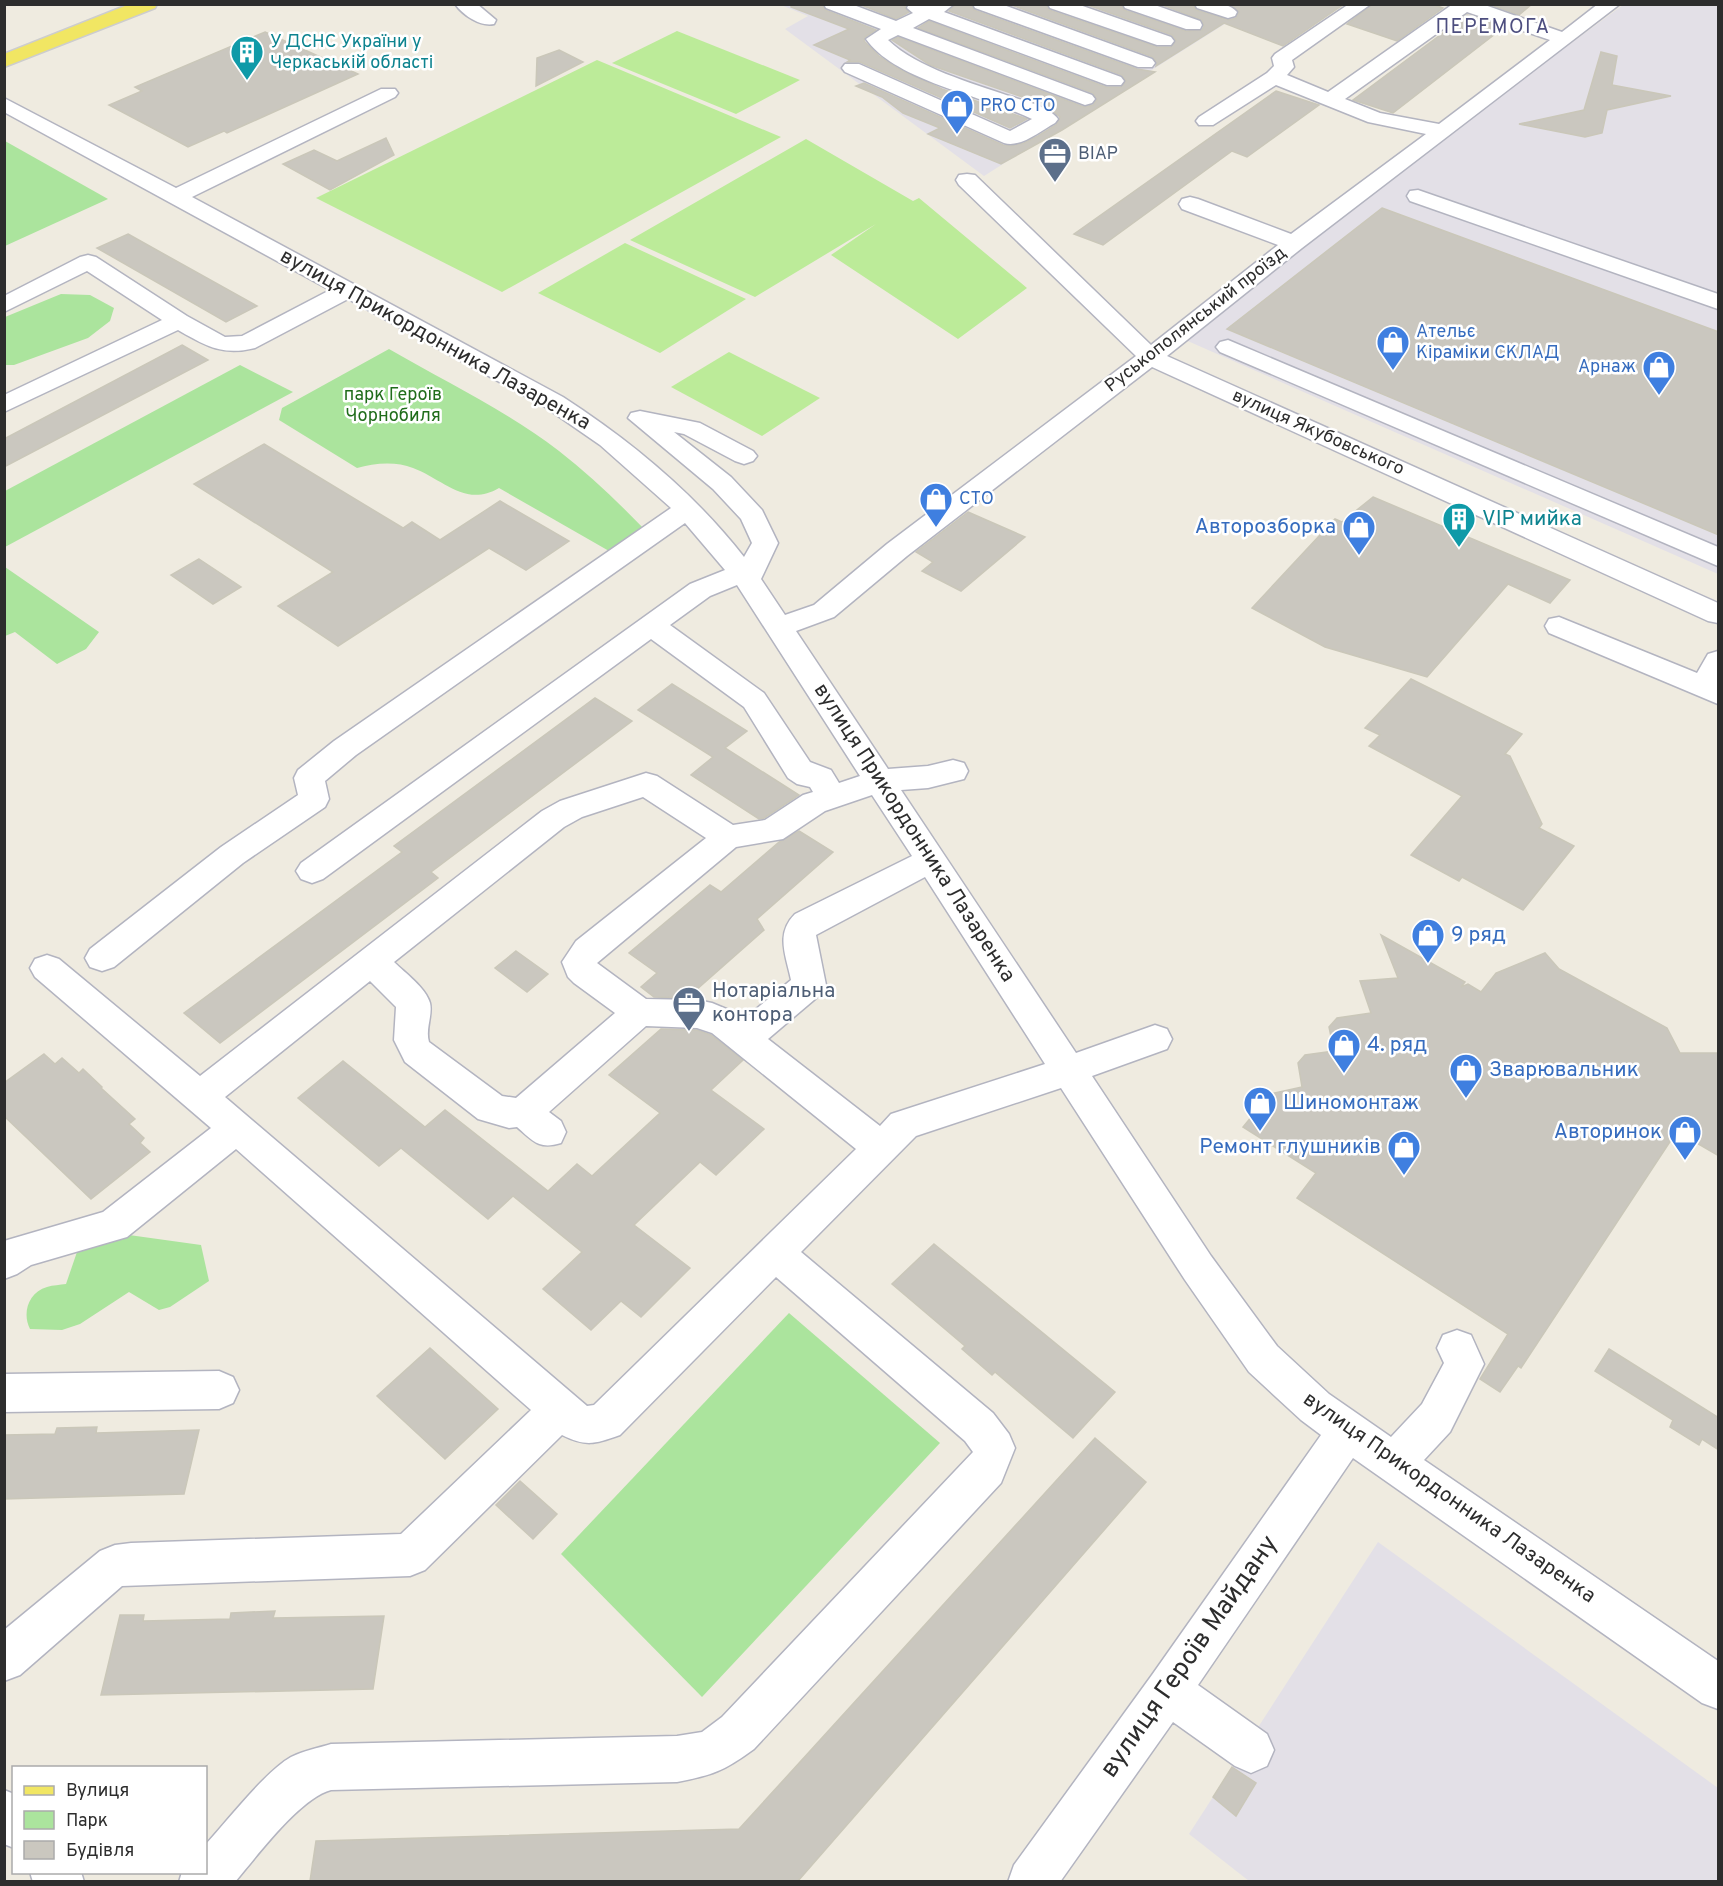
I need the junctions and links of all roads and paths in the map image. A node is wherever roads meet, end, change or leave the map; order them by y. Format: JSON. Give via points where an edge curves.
{"nodes":[{"id":1,"x":148,"y":4,"type":"edge"},
{"id":2,"x":464,"y":4,"type":"edge"},
{"id":3,"x":833,"y":4,"type":"edge"},
{"id":4,"x":906,"y":4,"type":"edge"},
{"id":5,"x":982,"y":4,"type":"edge"},
{"id":6,"x":1057,"y":4,"type":"edge"},
{"id":7,"x":1132,"y":4,"type":"edge"},
{"id":8,"x":1204,"y":4,"type":"edge"},
{"id":9,"x":1362,"y":4,"type":"edge"},
{"id":10,"x":1611,"y":4,"type":"edge"},
{"id":11,"x":1465,"y":5,"type":"edge"},
{"id":12,"x":937,"y":9,"type":"edge"},
{"id":13,"x":1228,"y":12,"type":"dead end"},
{"id":14,"x":487,"y":20,"type":"dead end"},
{"id":15,"x":1193,"y":25,"type":"dead end"},
{"id":16,"x":898,"y":29,"type":"junction"},
{"id":17,"x":1565,"y":39,"type":"junction"},
{"id":18,"x":1164,"y":41,"type":"dead end"},
{"id":19,"x":4,"y":61,"type":"edge"},
{"id":20,"x":1145,"y":63,"type":"dead end"},
{"id":21,"x":852,"y":68,"type":"dead end"},
{"id":22,"x":1274,"y":77,"type":"junction"},
{"id":23,"x":1114,"y":81,"type":"dead end"},
{"id":24,"x":388,"y":93,"type":"dead end"},
{"id":25,"x":1085,"y":99,"type":"dead end"},
{"id":26,"x":1331,"y":99,"type":"junction"},
{"id":27,"x":4,"y":104,"type":"edge"},
{"id":28,"x":1206,"y":122,"type":"dead end"},
{"id":29,"x":1444,"y":131,"type":"junction"},
{"id":30,"x":967,"y":180,"type":"dead end"},
{"id":31,"x":175,"y":196,"type":"junction"},
{"id":32,"x":1418,"y":196,"type":"dead end"},
{"id":33,"x":1190,"y":204,"type":"dead end"},
{"id":34,"x":1294,"y":243,"type":"junction"},
{"id":35,"x":348,"y":290,"type":"junction"},
{"id":36,"x":1719,"y":302,"type":"edge"},
{"id":37,"x":4,"y":305,"type":"edge"},
{"id":38,"x":179,"y":321,"type":"junction"},
{"id":39,"x":1228,"y":347,"type":"dead end"},
{"id":40,"x":1150,"y":357,"type":"junction"},
{"id":41,"x":4,"y":405,"type":"edge"},
{"id":42,"x":640,"y":418,"type":"junction"},
{"id":43,"x":582,"y":419,"type":"junction"},
{"id":44,"x":744,"y":456,"type":"dead end"},
{"id":45,"x":687,"y":509,"type":"junction"},
{"id":46,"x":1719,"y":557,"type":"edge"},
{"id":47,"x":745,"y":576,"type":"junction"},
{"id":48,"x":1719,"y":614,"type":"edge"},
{"id":49,"x":651,"y":625,"type":"junction"},
{"id":50,"x":1559,"y":626,"type":"dead end"},
{"id":51,"x":779,"y":627,"type":"junction"},
{"id":52,"x":1719,"y":661,"type":"edge"},
{"id":53,"x":1711,"y":690,"type":"edge"},
{"id":54,"x":953,"y":771,"type":"dead end"},
{"id":55,"x":880,"y":781,"type":"junction"},
{"id":56,"x":832,"y":796,"type":"junction"},
{"id":57,"x":728,"y":837,"type":"junction"},
{"id":58,"x":932,"y":860,"type":"junction"},
{"id":59,"x":312,"y":871,"type":"dead end"},
{"id":60,"x":102,"y":958,"type":"dead end"},
{"id":61,"x":372,"y":961,"type":"junction"},
{"id":62,"x":47,"y":968,"type":"dead end"},
{"id":63,"x":639,"y":1012,"type":"junction"},
{"id":64,"x":744,"y":1039,"type":"junction"},
{"id":65,"x":1155,"y":1039,"type":"dead end"},
{"id":66,"x":1070,"y":1069,"type":"junction"},
{"id":67,"x":200,"y":1096,"type":"junction"},
{"id":68,"x":237,"y":1128,"type":"junction"},
{"id":69,"x":880,"y":1147,"type":"junction"},
{"id":70,"x":774,"y":1252,"type":"junction"},
{"id":71,"x":4,"y":1262,"type":"edge"},
{"id":72,"x":1457,"y":1348,"type":"dead end"},
{"id":73,"x":219,"y":1389,"type":"dead end"},
{"id":74,"x":4,"y":1393,"type":"edge"},
{"id":75,"x":560,"y":1409,"type":"junction"},
{"id":76,"x":1348,"y":1431,"type":"junction"},
{"id":77,"x":1395,"y":1462,"type":"junction"},
{"id":78,"x":4,"y":1659,"type":"edge"},
{"id":79,"x":1719,"y":1687,"type":"edge"},
{"id":80,"x":1168,"y":1691,"type":"junction"},
{"id":81,"x":1251,"y":1750,"type":"dead end"},
{"id":82,"x":202,"y":1881,"type":"edge"},
{"id":83,"x":1031,"y":1881,"type":"edge"}],
"edges":[{"from":1,"to":19,"type":"main road"},
{"from":2,"to":14,"type":"street"},
{"from":3,"to":16,"type":"street"},
{"from":4,"to":12,"type":"street"},
{"from":5,"to":20,"type":"street"},
{"from":6,"to":18,"type":"street"},
{"from":7,"to":15,"type":"street"},
{"from":8,"to":13,"type":"street"},
{"from":9,"to":22,"type":"street","via":[[1282,58],[1284,68]]},
{"from":10,"to":17,"type":"street","name":"Руськополянський проїзд"},
{"from":11,"to":17,"type":"street"},
{"from":11,"to":26,"type":"street"},
{"from":12,"to":16,"type":"street"},
{"from":12,"to":23,"type":"street"},
{"from":16,"to":21,"type":"street","via":[[876,39],[903,62],[1048,119],[1011,139]]},
{"from":16,"to":25,"type":"street"},
{"from":17,"to":29,"type":"street","name":"Руськополянський проїзд"},
{"from":22,"to":26,"type":"street"},
{"from":22,"to":28,"type":"street"},
{"from":24,"to":31,"type":"street"},
{"from":26,"to":29,"type":"street","via":[[1375,118]]},
{"from":27,"to":31,"type":"street","name":"вулиця Прикордонника Лазаренка"},
{"from":29,"to":34,"type":"street","name":"Руськополянський проїзд"},
{"from":30,"to":40,"type":"street","name":"вулиця Якубовського"},
{"from":31,"to":35,"type":"street","name":"вулиця Прикордонника Лазаренка"},
{"from":32,"to":36,"type":"street"},
{"from":33,"to":34,"type":"street"},
{"from":34,"to":40,"type":"street","name":"Руськополянський проїзд"},
{"from":35,"to":38,"type":"street","via":[[247,343],[221,344]]},
{"from":35,"to":43,"type":"street","name":"вулиця Прикордонника Лазаренка"},
{"from":37,"to":38,"type":"street","via":[[88,262]]},
{"from":38,"to":41,"type":"street"},
{"from":39,"to":46,"type":"street"},
{"from":40,"to":48,"type":"street","name":"вулиця Якубовського"},
{"from":40,"to":51,"type":"street","name":"Руськополянський проїзд","via":[[897,550],[824,612]]},
{"from":42,"to":43,"type":"street"},
{"from":42,"to":44,"type":"street","via":[[691,428]]},
{"from":42,"to":47,"type":"street","via":[[722,483],[753,516],[765,543]]},
{"from":43,"to":45,"type":"street","name":"вулиця Прикордонника Лазаренка","via":[[644,468]]},
{"from":45,"to":47,"type":"street","name":"вулиця Прикордонника Лазаренка"},
{"from":45,"to":60,"type":"street","via":[[345,748],[309,778],[314,798],[232,855]]},
{"from":47,"to":49,"type":"street","via":[[708,585]]},
{"from":47,"to":51,"type":"street","name":"вулиця Прикордонника Лазаренка"},
{"from":49,"to":56,"type":"street","via":[[754,700],[799,770],[820,778]]},
{"from":49,"to":59,"type":"street"},
{"from":50,"to":53,"type":"street"},
{"from":51,"to":55,"type":"street","name":"вулиця Прикордонника Лазаренка"},
{"from":52,"to":53,"type":"street"},
{"from":54,"to":55,"type":"street"},
{"from":55,"to":56,"type":"street"},
{"from":55,"to":58,"type":"street","name":"вулиця Прикордонника Лазаренка"},
{"from":56,"to":57,"type":"street","via":[[814,803],[772,831]]},
{"from":57,"to":61,"type":"street","via":[[646,784],[590,802],[553,819]]},
{"from":57,"to":63,"type":"street","via":[[588,950],[579,962],[586,974]]},
{"from":58,"to":64,"type":"street","via":[[807,923],[799,937],[809,985]]},
{"from":58,"to":66,"type":"street","name":"вулиця Прикордонника Лазаренка"},
{"from":61,"to":63,"type":"street","via":[[413,1003],[410,1035],[417,1052],[491,1108],[536,1122]]},
{"from":61,"to":67,"type":"street"},
{"from":62,"to":67,"type":"street"},
{"from":63,"to":64,"type":"street","via":[[712,1017]]},
{"from":64,"to":69,"type":"street"},
{"from":65,"to":66,"type":"street"},
{"from":66,"to":69,"type":"street","via":[[915,1120]]},
{"from":66,"to":76,"type":"street","name":"вулиця Прикордонника Лазаренка","via":[[1198,1268],[1263,1359],[1315,1407]]},
{"from":67,"to":68,"type":"street"},
{"from":68,"to":71,"type":"street","via":[[114,1225],[20,1251]]},
{"from":68,"to":75,"type":"street"},
{"from":69,"to":70,"type":"street"},
{"from":70,"to":75,"type":"street","via":[[606,1420],[591,1426],[576,1423]]},
{"from":70,"to":82,"type":"street","via":[[979,1427],[995,1448],[986,1469],[738,1733],[711,1753],[677,1759],[331,1767],[306,1774],[286,1791]]},
{"from":72,"to":77,"type":"street","via":[[1464,1364],[1436,1418]]},
{"from":73,"to":74,"type":"street"},
{"from":75,"to":78,"type":"street","via":[[410,1555],[115,1566]]},
{"from":76,"to":77,"type":"street","name":"вулиця Прикордонника Лазаренка"},
{"from":76,"to":80,"type":"street","name":"вулиця Героїв Майдану"},
{"from":77,"to":79,"type":"street","name":"вулиця Прикордонника Лазаренка"},
{"from":80,"to":81,"type":"street"},
{"from":80,"to":83,"type":"street","name":"вулиця Героїв Майдану"}]}
